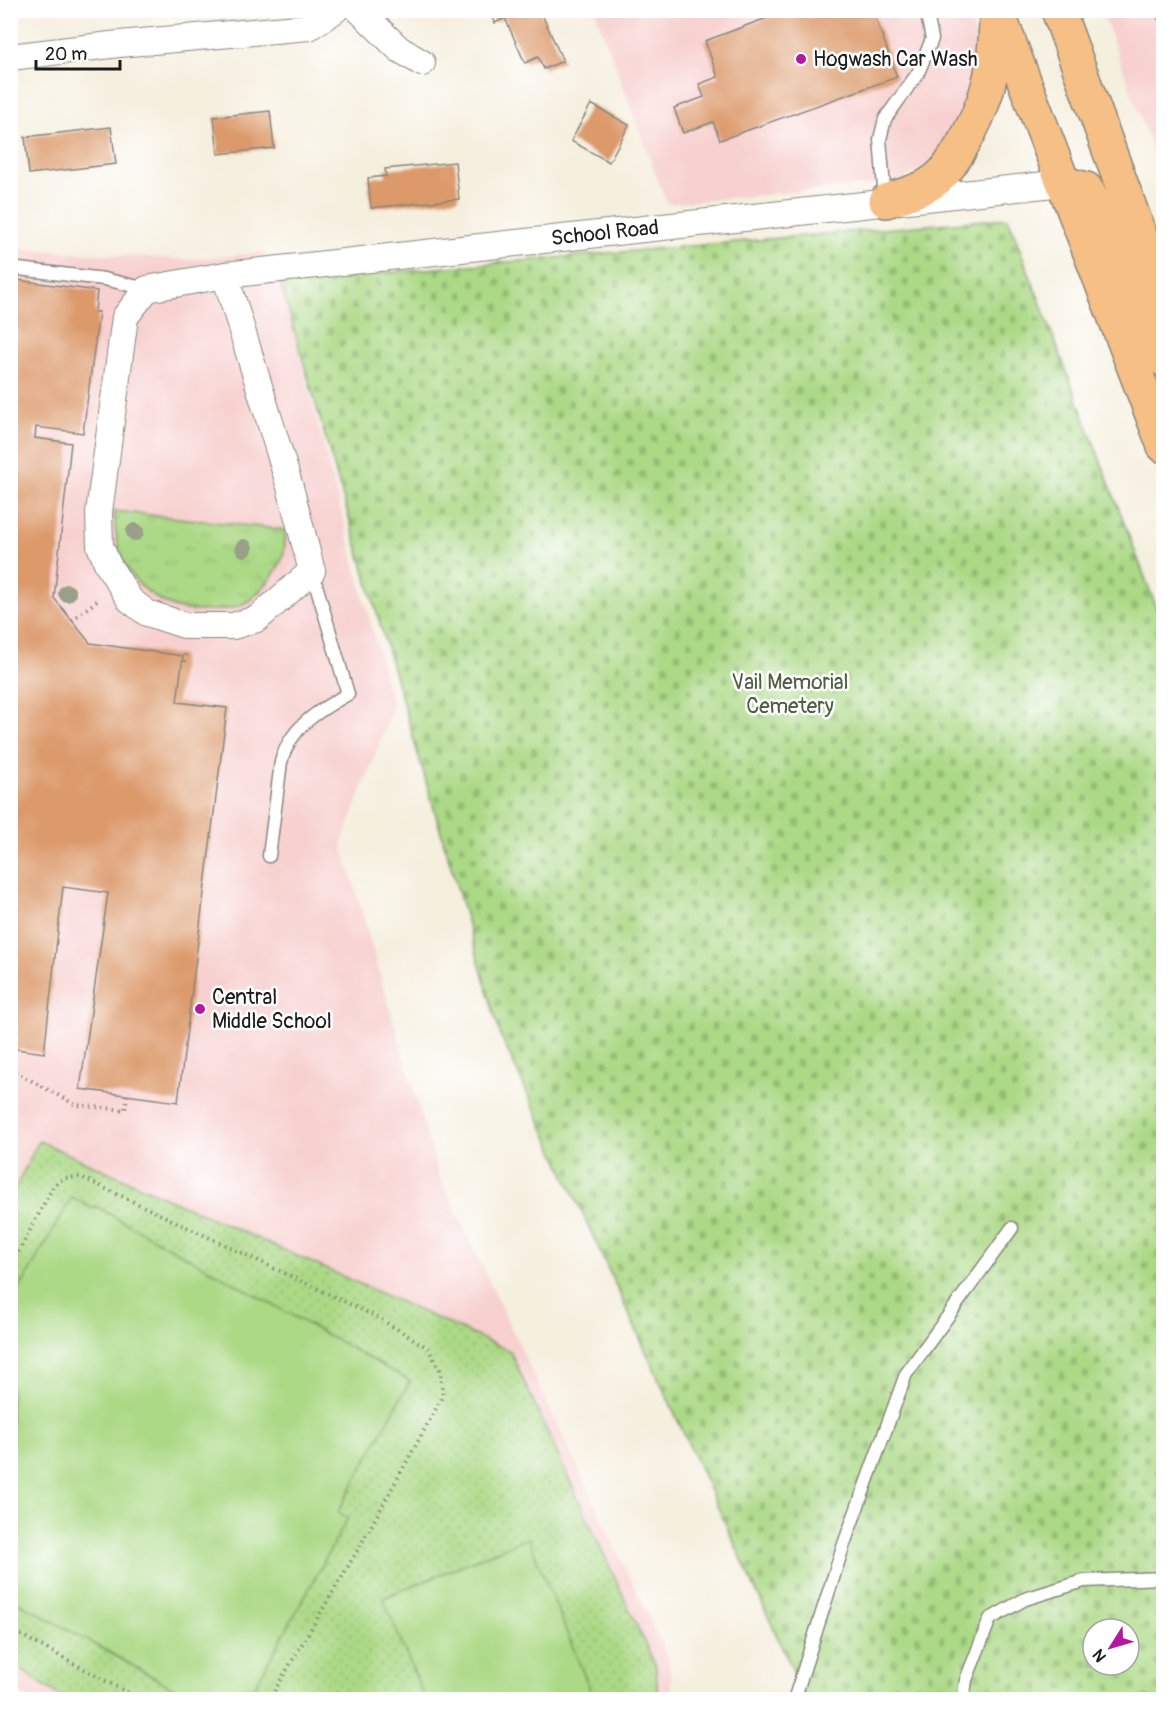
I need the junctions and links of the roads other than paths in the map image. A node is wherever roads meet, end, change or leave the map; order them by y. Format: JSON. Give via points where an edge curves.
{"nodes":[{"id":1,"x":335,"y":10,"type":"edge"},
{"id":2,"x":359,"y":10,"type":"edge"},
{"id":3,"x":926,"y":10,"type":"edge"},
{"id":4,"x":997,"y":10,"type":"edge"},
{"id":5,"x":1058,"y":10,"type":"edge"},
{"id":6,"x":1161,"y":10,"type":"edge"},
{"id":7,"x":1164,"y":16,"type":"edge"},
{"id":8,"x":10,"y":57,"type":"edge"},
{"id":9,"x":422,"y":63,"type":"dead end"},
{"id":10,"x":1063,"y":183,"type":"junction"},
{"id":11,"x":886,"y":201,"type":"junction"},
{"id":12,"x":10,"y":268,"type":"edge"},
{"id":13,"x":225,"y":275,"type":"junction"},
{"id":14,"x":147,"y":289,"type":"junction"},
{"id":15,"x":1164,"y":301,"type":"edge"},
{"id":16,"x":1164,"y":360,"type":"edge"},
{"id":17,"x":1164,"y":446,"type":"edge"},
{"id":18,"x":312,"y":571,"type":"junction"},
{"id":19,"x":269,"y":856,"type":"dead end"},
{"id":20,"x":1012,"y":1228,"type":"dead end"},
{"id":21,"x":1164,"y":1578,"type":"edge"},
{"id":22,"x":794,"y":1700,"type":"edge"},
{"id":23,"x":963,"y":1700,"type":"edge"}],
"edges":[{"from":1,"to":8,"type":"street","via":[[309,27]]},
{"from":2,"to":9,"type":"street","via":[[399,49]]},
{"from":3,"to":11,"type":"lane","via":[[932,39],[918,74],[885,118],[880,139]]},
{"from":4,"to":10,"type":"highway"},
{"from":4,"to":11,"type":"highway","via":[[995,54],[988,88],[962,147],[946,172],[928,185]]},
{"from":5,"to":15,"type":"highway"},
{"from":6,"to":7,"type":"lane"},
{"from":10,"to":11,"type":"street","name":"School Road"},
{"from":10,"to":16,"type":"highway","via":[[1086,189],[1119,246]]},
{"from":10,"to":17,"type":"highway"},
{"from":11,"to":13,"type":"street","name":"School Road"},
{"from":12,"to":14,"type":"lane","via":[[105,279]]},
{"from":13,"to":14,"type":"street","name":"School Road"},
{"from":13,"to":18,"type":"street"},
{"from":14,"to":18,"type":"street","via":[[125,317],[99,512],[100,546],[108,566],[130,600],[147,612],[187,626],[233,626],[257,619]]},
{"from":18,"to":19,"type":"lane","via":[[348,694],[300,726],[285,747]]},
{"from":20,"to":22,"type":"lane","via":[[906,1374],[844,1544]]},
{"from":21,"to":23,"type":"lane","via":[[1084,1581],[1025,1599],[990,1619],[966,1680]]}]}
